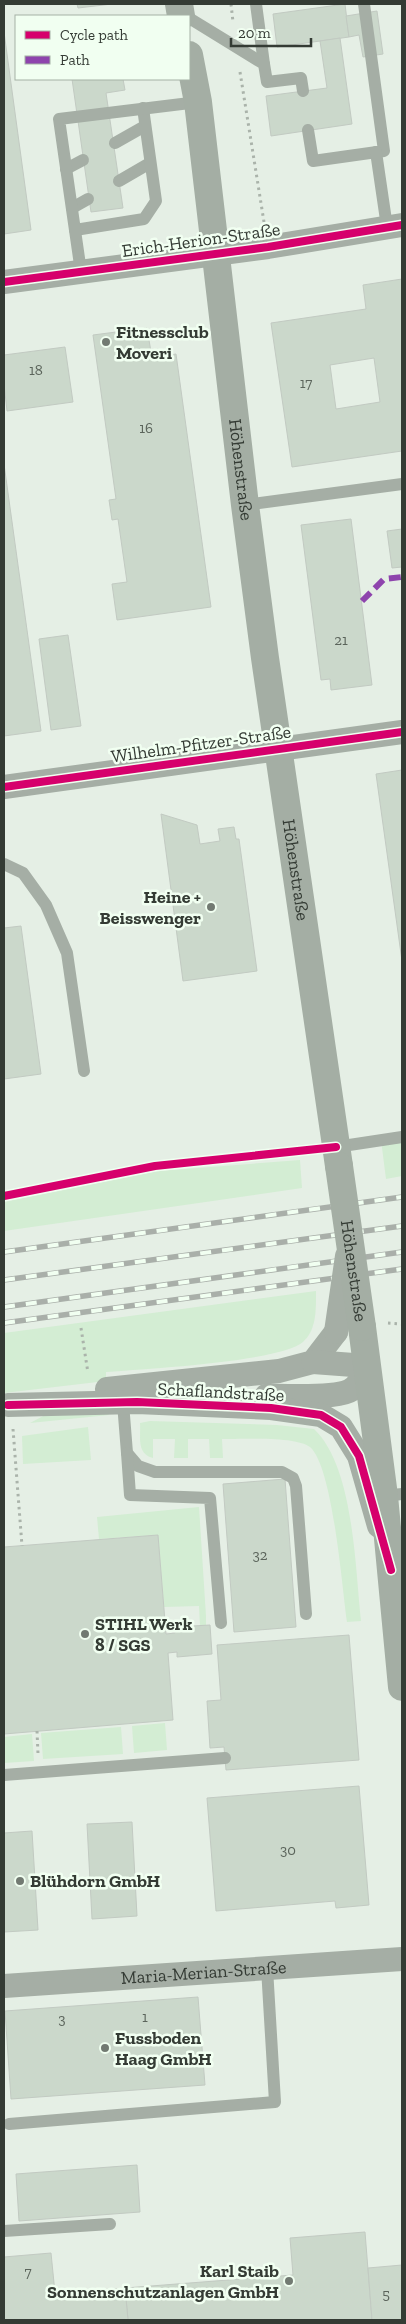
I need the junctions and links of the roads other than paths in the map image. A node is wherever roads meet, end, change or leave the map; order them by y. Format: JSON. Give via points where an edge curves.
{"nodes":[{"id":1,"x":256,"y":4,"type":"edge"},
{"id":2,"x":364,"y":4,"type":"edge"},
{"id":3,"x":190,"y":17,"type":"edge"},
{"id":4,"x":190,"y":60,"type":"edge"},
{"id":5,"x":264,"y":64,"type":"junction"},
{"id":6,"x":303,"y":91,"type":"dead end"},
{"id":7,"x":198,"y":102,"type":"junction"},
{"id":8,"x":143,"y":108,"type":"junction"},
{"id":9,"x":146,"y":126,"type":"junction"},
{"id":10,"x":308,"y":130,"type":"dead end"},
{"id":11,"x":115,"y":142,"type":"dead end"},
{"id":12,"x":376,"y":152,"type":"junction"},
{"id":13,"x":83,"y":160,"type":"dead end"},
{"id":14,"x":150,"y":163,"type":"junction"},
{"id":15,"x":66,"y":170,"type":"junction"},
{"id":16,"x":119,"y":181,"type":"dead end"},
{"id":17,"x":88,"y":199,"type":"dead end"},
{"id":18,"x":72,"y":208,"type":"junction"},
{"id":19,"x":395,"y":226,"type":"edge"},
{"id":20,"x":75,"y":230,"type":"junction"},
{"id":21,"x":217,"y":254,"type":"junction"},
{"id":22,"x":81,"y":272,"type":"junction"},
{"id":23,"x":4,"y":282,"type":"edge"},
{"id":24,"x":402,"y":484,"type":"edge"},
{"id":25,"x":245,"y":505,"type":"junction"},
{"id":26,"x":402,"y":732,"type":"edge"},
{"id":27,"x":278,"y":749,"type":"junction"},
{"id":28,"x":4,"y":787,"type":"edge"},
{"id":29,"x":4,"y":864,"type":"edge"},
{"id":30,"x":84,"y":1071,"type":"dead end"},
{"id":31,"x":402,"y":1138,"type":"edge"},
{"id":32,"x":338,"y":1156,"type":"junction"},
{"id":33,"x":349,"y":1329,"type":"junction"},
{"id":34,"x":313,"y":1362,"type":"junction"},
{"id":35,"x":367,"y":1366,"type":"junction"},
{"id":36,"x":130,"y":1402,"type":"junction"},
{"id":37,"x":6,"y":1405,"type":"edge"},
{"id":38,"x":127,"y":1453,"type":"junction"},
{"id":39,"x":393,"y":1495,"type":"edge"},
{"id":40,"x":391,"y":1570,"type":"junction"},
{"id":41,"x":306,"y":1614,"type":"dead end"},
{"id":42,"x":221,"y":1623,"type":"dead end"},
{"id":43,"x":402,"y":1687,"type":"edge"},
{"id":44,"x":225,"y":1758,"type":"dead end"},
{"id":45,"x":4,"y":1775,"type":"edge"},
{"id":46,"x":402,"y":1959,"type":"edge"},
{"id":47,"x":267,"y":1968,"type":"junction"},
{"id":48,"x":4,"y":1986,"type":"edge"},
{"id":49,"x":9,"y":2124,"type":"dead end"},
{"id":50,"x":110,"y":2224,"type":"dead end"},
{"id":51,"x":4,"y":2232,"type":"edge"}],
"edges":[{"from":1,"to":5,"type":"lane"},
{"from":2,"to":12,"type":"lane","via":[[384,151]]},
{"from":3,"to":5,"type":"lane"},
{"from":4,"to":7,"type":"main road","name":"Höhenstraße"},
{"from":5,"to":6,"type":"lane","via":[[267,82],[301,78]]},
{"from":7,"to":8,"type":"lane"},
{"from":7,"to":21,"type":"main road","name":"Höhenstraße"},
{"from":8,"to":9,"type":"lane"},
{"from":8,"to":15,"type":"lane","via":[[59,119]]},
{"from":9,"to":11,"type":"lane"},
{"from":9,"to":14,"type":"lane"},
{"from":10,"to":12,"type":"lane","via":[[313,161]]},
{"from":12,"to":19,"type":"lane"},
{"from":13,"to":15,"type":"lane"},
{"from":14,"to":16,"type":"lane"},
{"from":14,"to":20,"type":"lane","via":[[156,201],[144,219]]},
{"from":15,"to":18,"type":"lane"},
{"from":17,"to":18,"type":"lane"},
{"from":18,"to":20,"type":"lane"},
{"from":19,"to":21,"type":"street","name":"Erich-Herion-Straße"},
{"from":20,"to":22,"type":"lane"},
{"from":21,"to":22,"type":"street","name":"Erich-Herion-Straße"},
{"from":21,"to":25,"type":"main road","name":"Höhenstraße"},
{"from":22,"to":23,"type":"street","name":"Erich-Herion-Straße"},
{"from":24,"to":25,"type":"lane"},
{"from":25,"to":27,"type":"main road","name":"Höhenstraße"},
{"from":26,"to":27,"type":"street","name":"Wilhelm-Pfitzer-Straße"},
{"from":27,"to":28,"type":"street","name":"Wilhelm-Pfitzer-Straße"},
{"from":27,"to":32,"type":"main road","name":"Höhenstraße"},
{"from":29,"to":30,"type":"lane","via":[[23,873],[46,905],[67,953]]},
{"from":31,"to":32,"type":"lane"},
{"from":32,"to":33,"type":"main road","name":"Höhenstraße","bridge":true,"via":[[349,1239]]},
{"from":33,"to":34,"type":"street"},
{"from":33,"to":35,"type":"main road","name":"Höhenstraße"},
{"from":34,"to":35,"type":"street","name":"Schaflandstraße"},
{"from":34,"to":37,"type":"street","name":"Schaflandstraße","via":[[279,1371],[91,1391]]},
{"from":35,"to":36,"type":"street","name":"Schaflandstraße","via":[[351,1391],[333,1395]]},
{"from":35,"to":39,"type":"main road","name":"Höhenstraße"},
{"from":36,"to":37,"type":"street","name":"Schaflandstraße"},
{"from":36,"to":38,"type":"lane"},
{"from":36,"to":40,"type":"street","name":"Schaflandstraße","via":[[270,1408],[321,1415],[341,1427],[359,1456]]},
{"from":38,"to":41,"type":"lane","via":[[138,1466],[155,1472],[282,1472],[294,1478]]},
{"from":38,"to":42,"type":"lane","via":[[130,1495],[210,1498]]},
{"from":39,"to":40,"type":"main road","name":"Höhenstraße"},
{"from":40,"to":43,"type":"main road","name":"Höhenstraße"},
{"from":44,"to":45,"type":"lane"},
{"from":46,"to":47,"type":"street","name":"Maria-Merian-Straße"},
{"from":47,"to":48,"type":"street","name":"Maria-Merian-Straße"},
{"from":47,"to":49,"type":"lane","via":[[275,2102]]},
{"from":50,"to":51,"type":"lane"}]}
